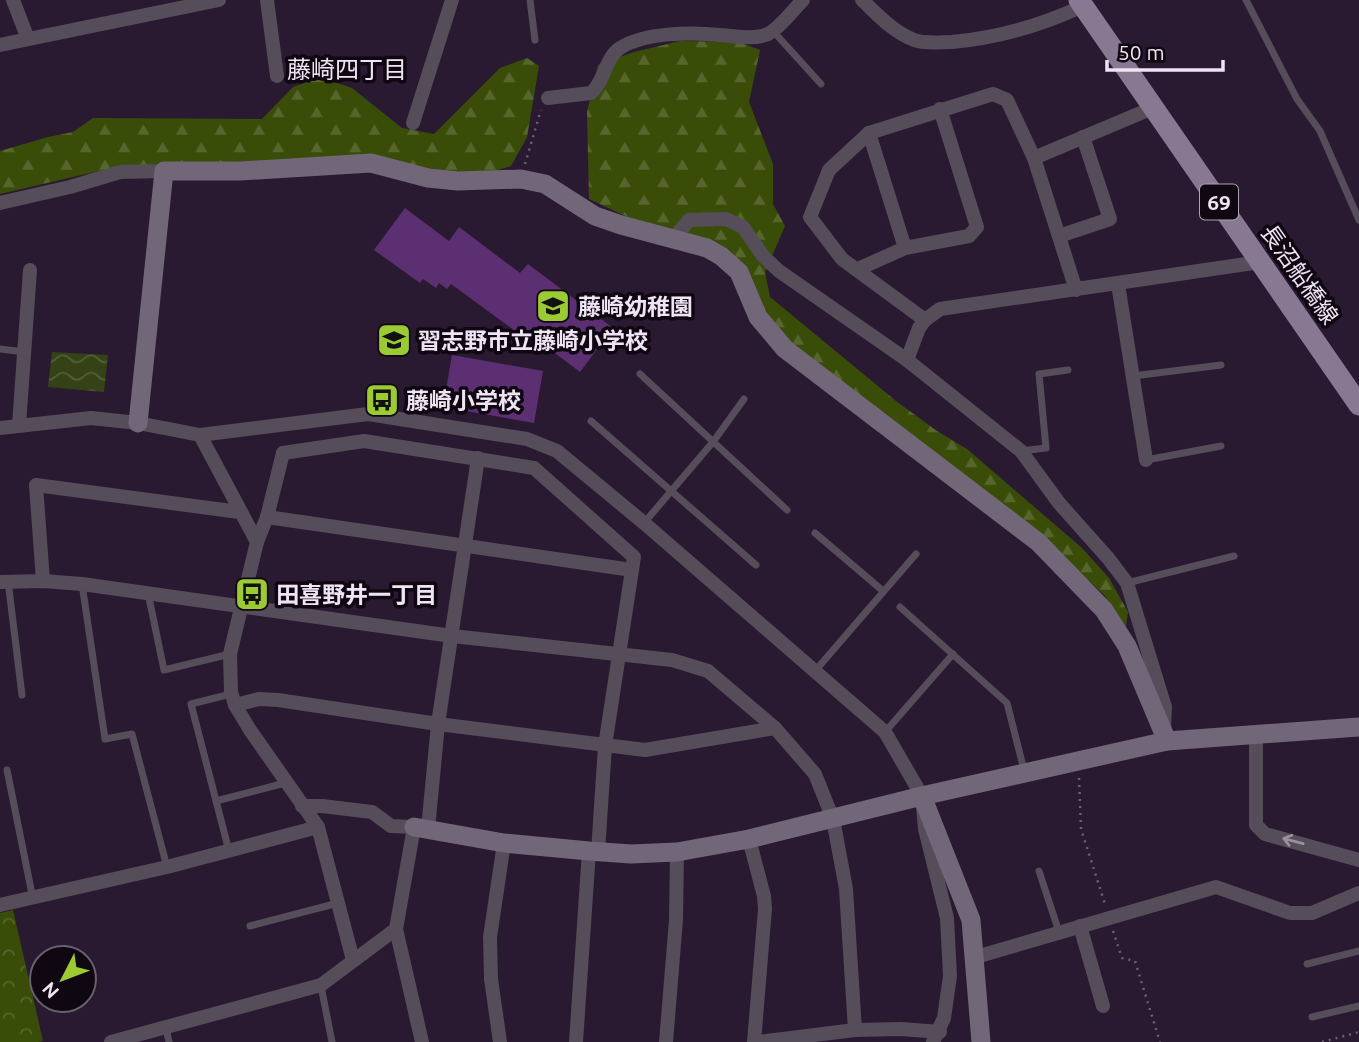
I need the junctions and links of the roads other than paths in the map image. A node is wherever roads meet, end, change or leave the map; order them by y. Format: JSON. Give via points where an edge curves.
{"nodes":[{"id":1,"x":13,"y":0,"type":"edge"},
{"id":2,"x":219,"y":0,"type":"edge"},
{"id":3,"x":267,"y":0,"type":"edge"},
{"id":4,"x":452,"y":0,"type":"edge"},
{"id":5,"x":530,"y":0,"type":"edge"},
{"id":6,"x":803,"y":0,"type":"edge"},
{"id":7,"x":862,"y":0,"type":"edge"},
{"id":8,"x":1247,"y":0,"type":"edge"},
{"id":9,"x":1081,"y":3,"type":"edge"},
{"id":10,"x":773,"y":30,"type":"junction"},
{"id":11,"x":28,"y":39,"type":"junction"},
{"id":12,"x":535,"y":40,"type":"dead end"},
{"id":13,"x":0,"y":45,"type":"edge"},
{"id":14,"x":277,"y":76,"type":"dead end"},
{"id":15,"x":821,"y":84,"type":"dead end"},
{"id":16,"x":548,"y":98,"type":"road end"},
{"id":17,"x":1154,"y":107,"type":"junction"},
{"id":18,"x":940,"y":109,"type":"junction"},
{"id":19,"x":412,"y":123,"type":"dead end"},
{"id":20,"x":869,"y":133,"type":"junction"},
{"id":21,"x":1083,"y":137,"type":"junction"},
{"id":22,"x":1034,"y":158,"type":"junction"},
{"id":23,"x":164,"y":171,"type":"junction"},
{"id":24,"x":0,"y":203,"type":"edge"},
{"id":25,"x":1359,"y":220,"type":"edge"},
{"id":26,"x":1059,"y":236,"type":"junction"},
{"id":27,"x":674,"y":239,"type":"junction"},
{"id":28,"x":905,"y":248,"type":"junction"},
{"id":29,"x":1260,"y":262,"type":"junction"},
{"id":30,"x":858,"y":269,"type":"junction"},
{"id":31,"x":30,"y":270,"type":"dead end"},
{"id":32,"x":1118,"y":284,"type":"junction"},
{"id":33,"x":1076,"y":290,"type":"junction"},
{"id":34,"x":925,"y":320,"type":"junction"},
{"id":35,"x":0,"y":349,"type":"edge"},
{"id":36,"x":24,"y":352,"type":"junction"},
{"id":37,"x":907,"y":360,"type":"junction"},
{"id":38,"x":1222,"y":365,"type":"dead end"},
{"id":39,"x":1068,"y":370,"type":"dead end"},
{"id":40,"x":640,"y":374,"type":"dead end"},
{"id":41,"x":1133,"y":376,"type":"junction"},
{"id":42,"x":744,"y":399,"type":"dead end"},
{"id":43,"x":1359,"y":405,"type":"edge"},
{"id":44,"x":592,"y":421,"type":"dead end"},
{"id":45,"x":138,"y":423,"type":"junction"},
{"id":46,"x":19,"y":425,"type":"junction"},
{"id":47,"x":0,"y":428,"type":"edge"},
{"id":48,"x":200,"y":435,"type":"junction"},
{"id":49,"x":713,"y":442,"type":"junction"},
{"id":50,"x":1221,"y":446,"type":"dead end"},
{"id":51,"x":1021,"y":451,"type":"junction"},
{"id":52,"x":478,"y":457,"type":"junction"},
{"id":53,"x":1146,"y":460,"type":"joint"},
{"id":54,"x":672,"y":490,"type":"junction"},
{"id":55,"x":788,"y":510,"type":"dead end"},
{"id":56,"x":239,"y":512,"type":"junction"},
{"id":57,"x":267,"y":517,"type":"junction"},
{"id":58,"x":644,"y":523,"type":"junction"},
{"id":59,"x":815,"y":533,"type":"dead end"},
{"id":60,"x":257,"y":542,"type":"junction"},
{"id":61,"x":464,"y":545,"type":"junction"},
{"id":62,"x":916,"y":554,"type":"dead end"},
{"id":63,"x":1234,"y":556,"type":"dead end"},
{"id":64,"x":756,"y":565,"type":"dead end"},
{"id":65,"x":632,"y":570,"type":"junction"},
{"id":66,"x":43,"y":581,"type":"junction"},
{"id":67,"x":4,"y":582,"type":"edge"},
{"id":68,"x":1128,"y":583,"type":"junction"},
{"id":69,"x":82,"y":584,"type":"junction"},
{"id":70,"x":883,"y":591,"type":"junction"},
{"id":71,"x":148,"y":592,"type":"junction"},
{"id":72,"x":242,"y":605,"type":"junction"},
{"id":73,"x":900,"y":607,"type":"dead end"},
{"id":74,"x":452,"y":636,"type":"junction"},
{"id":75,"x":618,"y":653,"type":"junction"},
{"id":76,"x":230,"y":654,"type":"junction"},
{"id":77,"x":953,"y":654,"type":"junction"},
{"id":78,"x":815,"y":671,"type":"junction"},
{"id":79,"x":22,"y":695,"type":"dead end"},
{"id":80,"x":233,"y":699,"type":"junction"},
{"id":81,"x":438,"y":724,"type":"junction"},
{"id":82,"x":1359,"y":727,"type":"edge"},
{"id":83,"x":775,"y":728,"type":"junction"},
{"id":84,"x":885,"y":732,"type":"junction"},
{"id":85,"x":1166,"y":736,"type":"junction"},
{"id":86,"x":1256,"y":736,"type":"junction"},
{"id":87,"x":604,"y":746,"type":"junction"},
{"id":88,"x":7,"y":770,"type":"dead end"},
{"id":89,"x":1025,"y":774,"type":"junction"},
{"id":90,"x":285,"y":783,"type":"junction"},
{"id":91,"x":9,"y":784,"type":"junction"},
{"id":92,"x":0,"y":785,"type":"edge"},
{"id":93,"x":922,"y":796,"type":"junction"},
{"id":94,"x":216,"y":801,"type":"junction"},
{"id":95,"x":302,"y":806,"type":"junction"},
{"id":96,"x":833,"y":819,"type":"junction"},
{"id":97,"x":317,"y":827,"type":"junction"},
{"id":98,"x":421,"y":828,"type":"junction"},
{"id":99,"x":749,"y":839,"type":"junction"},
{"id":100,"x":504,"y":843,"type":"junction"},
{"id":101,"x":229,"y":851,"type":"junction"},
{"id":102,"x":594,"y":851,"type":"junction"},
{"id":103,"x":677,"y":852,"type":"junction"},
{"id":104,"x":1359,"y":860,"type":"edge"},
{"id":105,"x":167,"y":867,"type":"junction"},
{"id":106,"x":1039,"y":871,"type":"dead end"},
{"id":107,"x":1359,"y":893,"type":"edge"},
{"id":108,"x":33,"y":899,"type":"junction"},
{"id":109,"x":338,"y":903,"type":"junction"},
{"id":110,"x":0,"y":905,"type":"edge"},
{"id":111,"x":250,"y":926,"type":"dead end"},
{"id":112,"x":1080,"y":926,"type":"junction"},
{"id":113,"x":396,"y":929,"type":"junction"},
{"id":114,"x":1059,"y":933,"type":"junction"},
{"id":115,"x":1359,"y":951,"type":"edge"},
{"id":116,"x":976,"y":957,"type":"junction"},
{"id":117,"x":354,"y":960,"type":"junction"},
{"id":118,"x":1307,"y":964,"type":"dead end"},
{"id":119,"x":321,"y":985,"type":"junction"},
{"id":120,"x":1103,"y":1006,"type":"dead end"},
{"id":121,"x":1359,"y":1006,"type":"edge"},
{"id":122,"x":1312,"y":1017,"type":"dead end"},
{"id":123,"x":855,"y":1030,"type":"junction"},
{"id":124,"x":168,"y":1035,"type":"edge"},
{"id":125,"x":937,"y":1037,"type":"edge"},
{"id":126,"x":111,"y":1042,"type":"edge"},
{"id":127,"x":332,"y":1042,"type":"edge"},
{"id":128,"x":422,"y":1042,"type":"edge"},
{"id":129,"x":500,"y":1042,"type":"edge"},
{"id":130,"x":576,"y":1042,"type":"edge"},
{"id":131,"x":666,"y":1042,"type":"edge"},
{"id":132,"x":756,"y":1042,"type":"edge"},
{"id":133,"x":981,"y":1042,"type":"edge"}],
"edges":[{"from":1,"to":11,"type":"street"},
{"from":2,"to":11,"type":"street"},
{"from":3,"to":14,"type":"street"},
{"from":4,"to":19,"type":"street"},
{"from":5,"to":12,"type":"lane"},
{"from":6,"to":10,"type":"street"},
{"from":7,"to":9,"type":"street","via":[[890,27],[915,40],[939,43],[1010,34],[1054,20]]},
{"from":8,"to":25,"type":"lane","via":[[1297,99],[1321,131]]},
{"from":9,"to":17,"type":"main road","name":"長沼船橋線","number":"69"},
{"from":10,"to":15,"type":"lane"},
{"from":10,"to":16,"type":"street","via":[[754,37],[693,33],[630,44],[613,55],[592,93]]},
{"from":11,"to":13,"type":"street"},
{"from":17,"to":21,"type":"street"},
{"from":17,"to":29,"type":"main road","name":"長沼船橋線","number":"69"},
{"from":18,"to":20,"type":"street"},
{"from":18,"to":22,"type":"street","via":[[993,94],[1007,100]]},
{"from":18,"to":28,"type":"street","via":[[977,228],[970,236]]},
{"from":20,"to":28,"type":"street"},
{"from":20,"to":30,"type":"street","via":[[829,170],[810,218],[842,259]]},
{"from":21,"to":22,"type":"street"},
{"from":21,"to":26,"type":"street","via":[[1110,219]]},
{"from":22,"to":26,"type":"street"},
{"from":23,"to":24,"type":"street","via":[[120,172]]},
{"from":23,"to":27,"type":"street","via":[[371,163],[428,178],[521,179],[545,184],[595,216]]},
{"from":23,"to":45,"type":"street"},
{"from":26,"to":33,"type":"street"},
{"from":27,"to":37,"type":"street","via":[[689,220],[726,219],[743,227],[779,271]]},
{"from":27,"to":85,"type":"street","via":[[721,256],[739,272],[758,317],[785,349],[1038,542],[1104,610],[1127,646]]},
{"from":28,"to":30,"type":"street"},
{"from":29,"to":32,"type":"street"},
{"from":29,"to":43,"type":"main road","name":"長沼船橋線","number":"69"},
{"from":30,"to":34,"type":"street"},
{"from":31,"to":36,"type":"street"},
{"from":32,"to":33,"type":"street"},
{"from":32,"to":41,"type":"street"},
{"from":33,"to":34,"type":"street","via":[[940,309]]},
{"from":34,"to":37,"type":"street"},
{"from":35,"to":36,"type":"lane"},
{"from":36,"to":46,"type":"street"},
{"from":37,"to":51,"type":"street"},
{"from":38,"to":41,"type":"lane"},
{"from":39,"to":51,"type":"lane","via":[[1040,374],[1046,449]]},
{"from":40,"to":49,"type":"lane"},
{"from":41,"to":53,"type":"street"},
{"from":42,"to":49,"type":"lane"},
{"from":44,"to":54,"type":"lane"},
{"from":45,"to":46,"type":"street","via":[[91,418]]},
{"from":45,"to":48,"type":"street"},
{"from":46,"to":47,"type":"street"},
{"from":48,"to":56,"type":"street"},
{"from":48,"to":58,"type":"street","via":[[368,414],[527,439],[557,451]]},
{"from":49,"to":54,"type":"lane"},
{"from":49,"to":55,"type":"lane"},
{"from":50,"to":53,"type":"lane"},
{"from":51,"to":68,"type":"street"},
{"from":52,"to":57,"type":"street","via":[[364,441],[283,453]]},
{"from":52,"to":61,"type":"street"},
{"from":52,"to":65,"type":"street","via":[[534,468],[634,557]]},
{"from":54,"to":58,"type":"lane"},
{"from":54,"to":64,"type":"lane"},
{"from":56,"to":60,"type":"street"},
{"from":56,"to":66,"type":"street","via":[[36,485]]},
{"from":57,"to":60,"type":"street"},
{"from":57,"to":61,"type":"street"},
{"from":58,"to":78,"type":"street"},
{"from":59,"to":70,"type":"lane"},
{"from":60,"to":72,"type":"street"},
{"from":61,"to":65,"type":"street"},
{"from":61,"to":74,"type":"street"},
{"from":62,"to":70,"type":"lane"},
{"from":63,"to":68,"type":"lane"},
{"from":65,"to":75,"type":"street"},
{"from":66,"to":67,"type":"street"},
{"from":66,"to":69,"type":"street"},
{"from":67,"to":79,"type":"lane"},
{"from":68,"to":85,"type":"street","via":[[1165,707]]},
{"from":69,"to":71,"type":"street"},
{"from":69,"to":105,"type":"lane","via":[[105,739],[132,734]]},
{"from":70,"to":78,"type":"lane"},
{"from":71,"to":72,"type":"street"},
{"from":71,"to":76,"type":"lane","via":[[164,670]]},
{"from":72,"to":74,"type":"street"},
{"from":72,"to":76,"type":"street"},
{"from":73,"to":77,"type":"lane"},
{"from":74,"to":75,"type":"street"},
{"from":74,"to":81,"type":"street"},
{"from":75,"to":83,"type":"street","via":[[671,660],[708,671]]},
{"from":75,"to":87,"type":"street"},
{"from":76,"to":80,"type":"street"},
{"from":77,"to":84,"type":"lane"},
{"from":77,"to":89,"type":"lane","via":[[1007,704]]},
{"from":78,"to":84,"type":"street"},
{"from":80,"to":81,"type":"street"},
{"from":80,"to":90,"type":"street"},
{"from":80,"to":94,"type":"lane","via":[[191,704]]},
{"from":81,"to":87,"type":"street"},
{"from":81,"to":98,"type":"street"},
{"from":82,"to":86,"type":"street"},
{"from":83,"to":87,"type":"street","via":[[645,750]]},
{"from":83,"to":96,"type":"street","via":[[816,774]]},
{"from":84,"to":93,"type":"street"},
{"from":85,"to":86,"type":"street"},
{"from":85,"to":89,"type":"street"},
{"from":104,"to":86,"type":"street","one_way":true,"via":[[1265,834],[1256,825]]},
{"from":87,"to":102,"type":"street"},
{"from":88,"to":91,"type":"lane"},
{"from":89,"to":93,"type":"street"},
{"from":90,"to":94,"type":"lane"},
{"from":90,"to":95,"type":"street"},
{"from":91,"to":92,"type":"lane"},
{"from":91,"to":108,"type":"lane"},
{"from":93,"to":96,"type":"street"},
{"from":93,"to":116,"type":"street","via":[[971,920]]},
{"from":93,"to":125,"type":"street","via":[[925,829],[947,918],[950,975]]},
{"from":94,"to":101,"type":"lane"},
{"from":95,"to":97,"type":"street"},
{"from":95,"to":98,"type":"street","via":[[372,812],[391,825]]},
{"from":96,"to":99,"type":"street"},
{"from":96,"to":123,"type":"street","via":[[846,889]]},
{"from":97,"to":101,"type":"street"},
{"from":97,"to":109,"type":"street"},
{"from":98,"to":100,"type":"street"},
{"from":98,"to":113,"type":"street"},
{"from":99,"to":103,"type":"street"},
{"from":99,"to":132,"type":"street","via":[[765,909]]},
{"from":100,"to":102,"type":"street"},
{"from":100,"to":129,"type":"street","via":[[490,937]]},
{"from":101,"to":105,"type":"street"},
{"from":102,"to":103,"type":"street"},
{"from":102,"to":130,"type":"street"},
{"from":103,"to":131,"type":"street"},
{"from":105,"to":108,"type":"street"},
{"from":106,"to":114,"type":"lane"},
{"from":107,"to":112,"type":"street","via":[[1312,913],[1290,913],[1216,887]]},
{"from":108,"to":110,"type":"street"},
{"from":109,"to":111,"type":"lane"},
{"from":109,"to":117,"type":"street"},
{"from":112,"to":114,"type":"street"},
{"from":112,"to":120,"type":"street"},
{"from":113,"to":117,"type":"street"},
{"from":113,"to":128,"type":"street"},
{"from":114,"to":116,"type":"street"},
{"from":115,"to":118,"type":"lane"},
{"from":116,"to":133,"type":"street"},
{"from":117,"to":119,"type":"street"},
{"from":119,"to":124,"type":"street"},
{"from":119,"to":127,"type":"lane"},
{"from":121,"to":122,"type":"lane"},
{"from":123,"to":125,"type":"street","via":[[901,1029]]},
{"from":123,"to":132,"type":"street"},
{"from":124,"to":126,"type":"street"}]}
